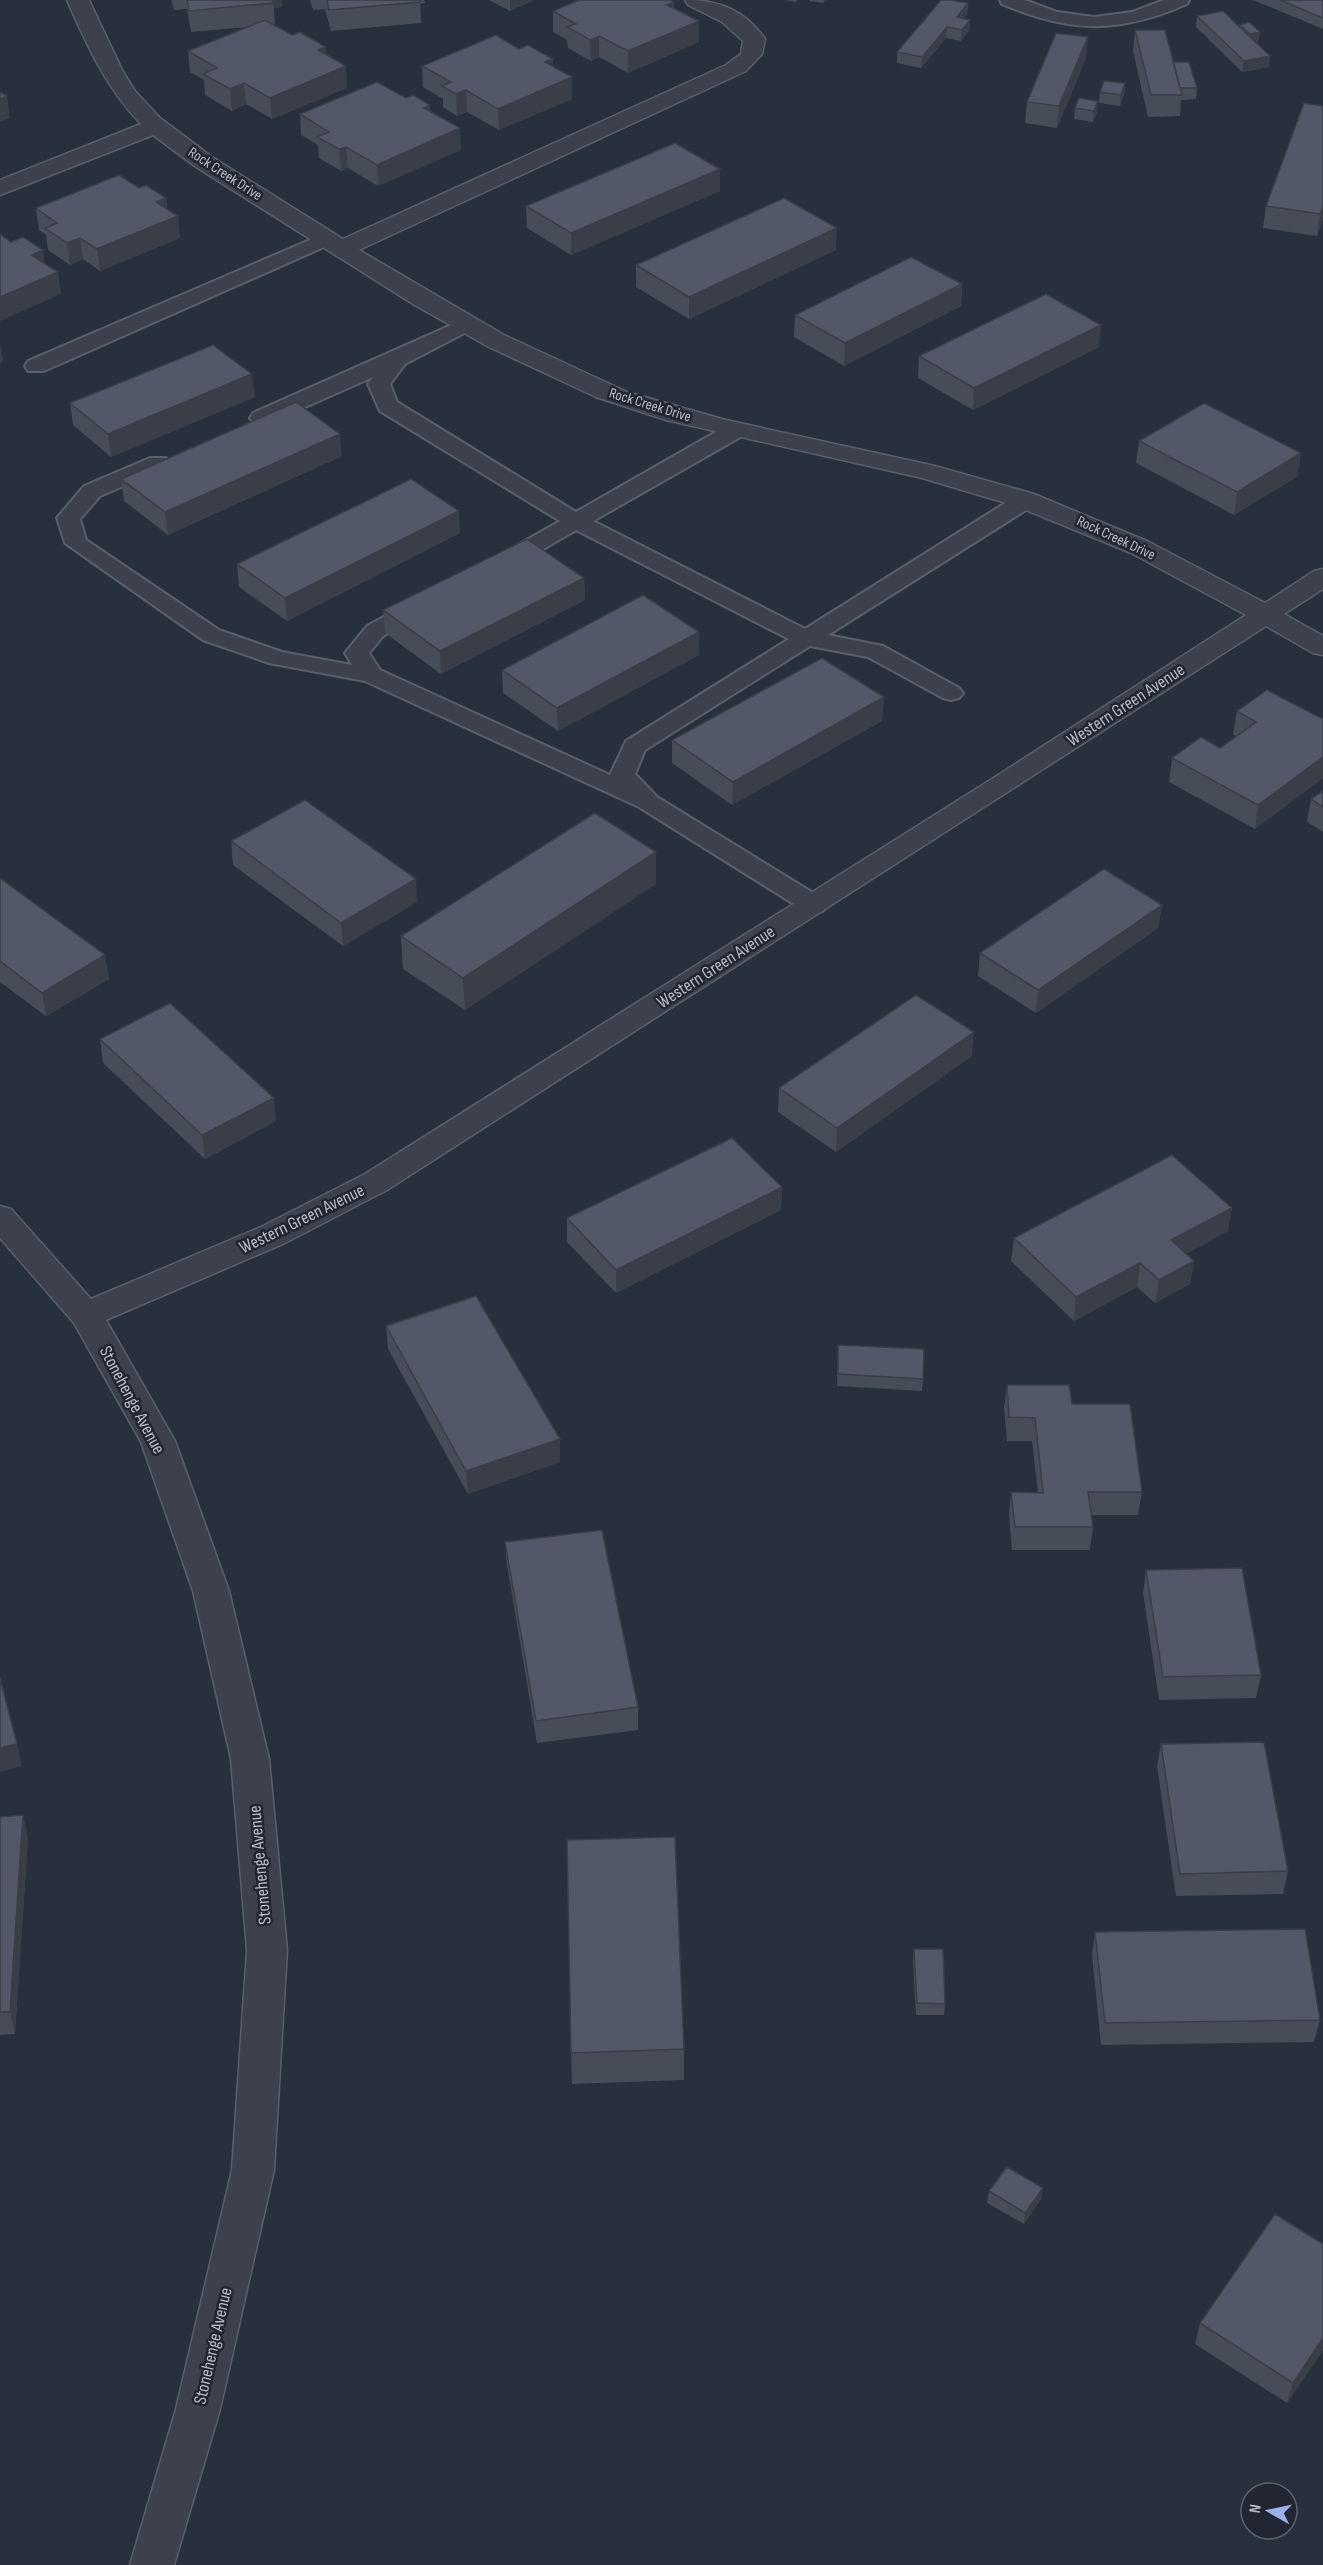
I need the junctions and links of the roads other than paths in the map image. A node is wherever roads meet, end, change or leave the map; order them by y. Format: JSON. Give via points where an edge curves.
{"nodes":[{"id":1,"x":78,"y":0,"type":"edge"},
{"id":2,"x":696,"y":0,"type":"edge"},
{"id":3,"x":1009,"y":0,"type":"edge"},
{"id":4,"x":1180,"y":0,"type":"edge"},
{"id":5,"x":155,"y":126,"type":"junction"},
{"id":6,"x":0,"y":188,"type":"edge"},
{"id":7,"x":334,"y":244,"type":"junction"},
{"id":8,"x":467,"y":324,"type":"junction"},
{"id":9,"x":397,"y":358,"type":"junction"},
{"id":10,"x":36,"y":366,"type":"dead end"},
{"id":11,"x":245,"y":425,"type":"edge"},
{"id":12,"x":736,"y":430,"type":"junction"},
{"id":13,"x":179,"y":453,"type":"edge"},
{"id":14,"x":1026,"y":500,"type":"junction"},
{"id":15,"x":578,"y":522,"type":"junction"},
{"id":16,"x":476,"y":577,"type":"edge"},
{"id":17,"x":1323,"y":577,"type":"edge"},
{"id":18,"x":436,"y":598,"type":"edge"},
{"id":19,"x":1266,"y":614,"type":"junction"},
{"id":20,"x":806,"y":638,"type":"junction"},
{"id":21,"x":1323,"y":647,"type":"edge"},
{"id":22,"x":371,"y":675,"type":"junction"},
{"id":23,"x":951,"y":693,"type":"dead end"},
{"id":24,"x":648,"y":802,"type":"junction"},
{"id":25,"x":814,"y":905,"type":"junction"},
{"id":26,"x":0,"y":1217,"type":"edge"},
{"id":27,"x":86,"y":1315,"type":"junction"},
{"id":28,"x":152,"y":2565,"type":"edge"}],
"edges":[{"from":1,"to":5,"type":"street","name":"Rock Creek Drive","via":[[118,82]]},
{"from":2,"to":7,"type":"street","via":[[730,17],[754,39],[754,51],[748,60],[734,70]]},
{"from":3,"to":4,"type":"lane","via":[[1052,17],[1089,23],[1132,19]]},
{"from":5,"to":6,"type":"street"},
{"from":5,"to":7,"type":"street","name":"Rock Creek Drive"},
{"from":7,"to":8,"type":"street","name":"Rock Creek Drive"},
{"from":7,"to":10,"type":"lane"},
{"from":8,"to":9,"type":"lane"},
{"from":8,"to":12,"type":"street","name":"Rock Creek Drive","via":[[529,359],[624,399]]},
{"from":9,"to":11,"type":"lane"},
{"from":9,"to":15,"type":"lane","via":[[379,384],[388,406]]},
{"from":12,"to":14,"type":"street","name":"Rock Creek Drive","via":[[915,467]]},
{"from":12,"to":15,"type":"lane"},
{"from":13,"to":22,"type":"lane","via":[[92,491],[68,518],[76,543],[211,635],[277,658]]},
{"from":14,"to":19,"type":"street","name":"Rock Creek Drive","via":[[1117,536]]},
{"from":14,"to":20,"type":"lane"},
{"from":15,"to":16,"type":"lane"},
{"from":15,"to":20,"type":"lane"},
{"from":17,"to":19,"type":"street","name":"Western Green Avenue"},
{"from":18,"to":22,"type":"lane","via":[[375,631],[357,653]]},
{"from":19,"to":21,"type":"street","name":"Rock Creek Drive"},
{"from":19,"to":25,"type":"street","name":"Western Green Avenue"},
{"from":20,"to":23,"type":"lane","via":[[875,651]]},
{"from":20,"to":24,"type":"lane","via":[[635,746],[622,775]]},
{"from":22,"to":24,"type":"lane"},
{"from":24,"to":25,"type":"lane"},
{"from":25,"to":27,"type":"street","name":"Western Green Avenue","via":[[376,1182],[273,1235]]},
{"from":26,"to":27,"type":"street","name":"Stonehenge Avenue"},
{"from":27,"to":28,"type":"street","name":"Stonehenge Avenue","via":[[158,1441],[211,1591],[250,1759],[267,1950],[253,2170],[198,2409]]}]}
